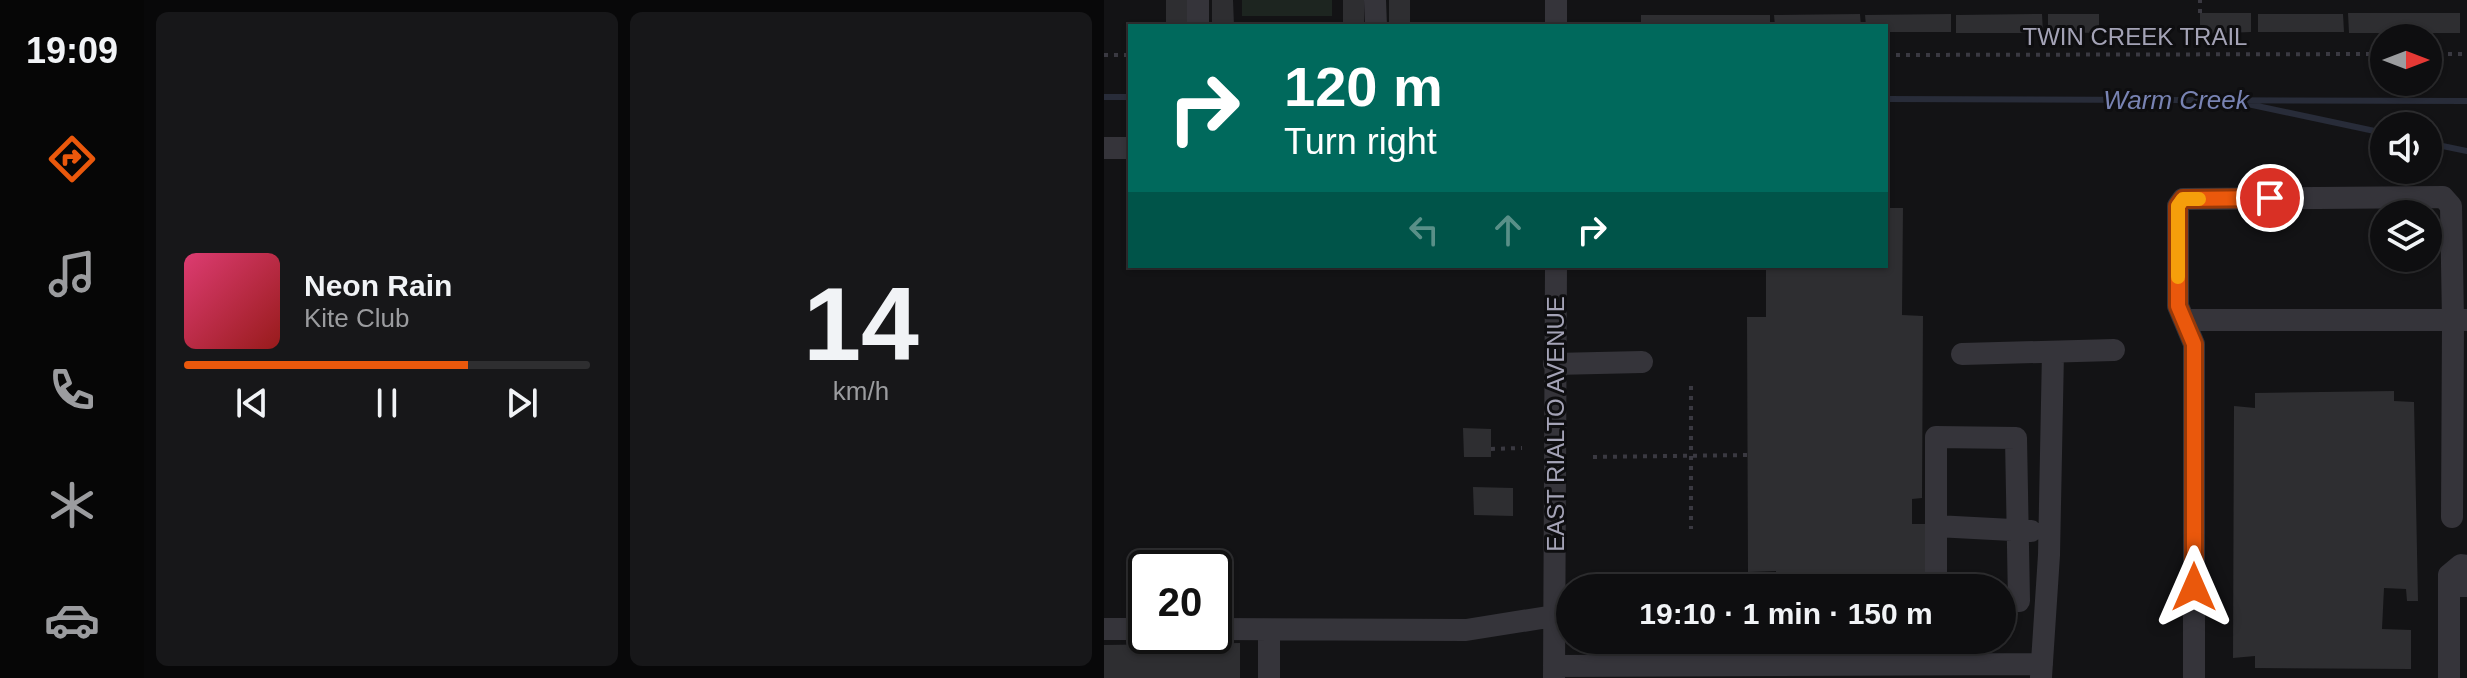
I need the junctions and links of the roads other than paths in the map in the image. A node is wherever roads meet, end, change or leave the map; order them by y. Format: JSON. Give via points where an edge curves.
{"nodes":[{"id":1,"x":1198,"y":0,"type":"edge"},
{"id":2,"x":1375,"y":0,"type":"edge"},
{"id":3,"x":1556,"y":0,"type":"edge"},
{"id":4,"x":1198,"y":24,"type":"edge"},
{"id":5,"x":1376,"y":24,"type":"edge"},
{"id":6,"x":1556,"y":24,"type":"edge"},
{"id":7,"x":1104,"y":148,"type":"edge"},
{"id":8,"x":1128,"y":148,"type":"edge"},
{"id":9,"x":1556,"y":268,"type":"edge"},
{"id":10,"x":2184,"y":320,"type":"junction"},
{"id":11,"x":2460,"y":320,"type":"edge"},
{"id":12,"x":2114,"y":350,"type":"dead end"},
{"id":13,"x":2053,"y":352,"type":"junction"},
{"id":14,"x":1962,"y":354,"type":"dead end"},
{"id":15,"x":1642,"y":362,"type":"dead end"},
{"id":16,"x":1554,"y":364,"type":"junction"},
{"id":17,"x":2452,"y":517,"type":"dead end"},
{"id":18,"x":1936,"y":526,"type":"junction"},
{"id":19,"x":2018,"y":530,"type":"junction"},
{"id":20,"x":2049,"y":531,"type":"junction"},
{"id":21,"x":1936,"y":574,"type":"edge"},
{"id":22,"x":2461,"y":575,"type":"edge"},
{"id":23,"x":2016,"y":601,"type":"edge"},
{"id":24,"x":1554,"y":616,"type":"junction"},
{"id":25,"x":1104,"y":629,"type":"edge"},
{"id":26,"x":1128,"y":629,"type":"edge"},
{"id":27,"x":1232,"y":629,"type":"edge"},
{"id":28,"x":1269,"y":630,"type":"junction"},
{"id":29,"x":2041,"y":671,"type":"edge"},
{"id":30,"x":1554,"y":672,"type":"edge"},
{"id":31,"x":1269,"y":678,"type":"edge"},
{"id":32,"x":2194,"y":678,"type":"edge"},
{"id":33,"x":2449,"y":678,"type":"edge"}],
"edges":[{"from":1,"to":4,"type":"street"},
{"from":2,"to":5,"type":"street"},
{"from":3,"to":6,"type":"street"},
{"from":7,"to":8,"type":"street"},
{"from":9,"to":16,"type":"street","name":"EAST RIALTO AVENUE"},
{"from":10,"to":11,"type":"street"},
{"from":10,"to":11,"type":"street","via":[[2178,306],[2178,206],[2183,199],[2443,197],[2451,206]]},
{"from":10,"to":32,"type":"street","via":[[2194,344]]},
{"from":11,"to":17,"type":"street"},
{"from":12,"to":13,"type":"street"},
{"from":13,"to":14,"type":"street"},
{"from":13,"to":20,"type":"street"},
{"from":15,"to":16,"type":"street"},
{"from":16,"to":24,"type":"street","name":"EAST RIALTO AVENUE"},
{"from":18,"to":19,"type":"street"},
{"from":18,"to":19,"type":"street","via":[[1936,437],[2016,438]]},
{"from":18,"to":21,"type":"street"},
{"from":19,"to":20,"type":"street"},
{"from":19,"to":23,"type":"street"},
{"from":20,"to":29,"type":"street"},
{"from":22,"to":33,"type":"street"},
{"from":24,"to":28,"type":"street","via":[[1466,630]]},
{"from":24,"to":30,"type":"street","name":"EAST RIALTO AVENUE"},
{"from":25,"to":26,"type":"street"},
{"from":27,"to":28,"type":"street"},
{"from":28,"to":31,"type":"street"},
{"from":29,"to":30,"type":"street"}]}
